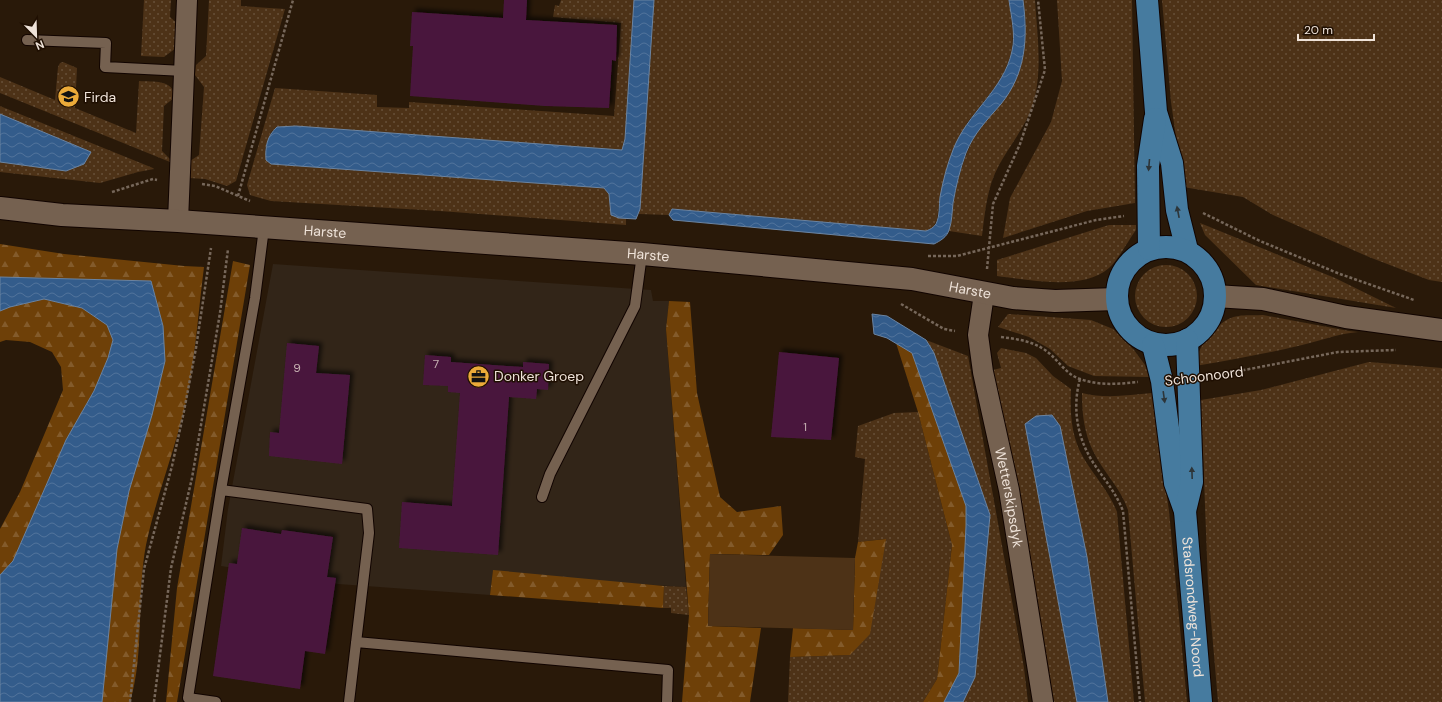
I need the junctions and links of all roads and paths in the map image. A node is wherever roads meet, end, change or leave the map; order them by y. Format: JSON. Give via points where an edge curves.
{"nodes":[{"id":1,"x":187,"y":0,"type":"edge"},
{"id":2,"x":293,"y":0,"type":"edge"},
{"id":3,"x":1038,"y":0,"type":"edge"},
{"id":4,"x":1147,"y":0,"type":"edge"},
{"id":5,"x":27,"y":40,"type":"dead end"},
{"id":6,"x":184,"y":71,"type":"junction"},
{"id":7,"x":1156,"y":112,"type":"junction"},
{"id":8,"x":238,"y":196,"type":"dead end"},
{"id":9,"x":0,"y":208,"type":"edge"},
{"id":10,"x":1177,"y":210,"type":"junction"},
{"id":11,"x":1148,"y":213,"type":"junction"},
{"id":12,"x":178,"y":221,"type":"junction"},
{"id":13,"x":264,"y":228,"type":"junction"},
{"id":14,"x":217,"y":248,"type":"dead end"},
{"id":15,"x":222,"y":248,"type":"dead end"},
{"id":16,"x":228,"y":248,"type":"junction"},
{"id":17,"x":1148,"y":249,"type":"junction"},
{"id":18,"x":261,"y":250,"type":"junction"},
{"id":19,"x":1187,"y":250,"type":"junction"},
{"id":20,"x":642,"y":254,"type":"junction"},
{"id":21,"x":984,"y":294,"type":"junction"},
{"id":22,"x":1215,"y":296,"type":"junction"},
{"id":23,"x":1117,"y":299,"type":"junction"},
{"id":24,"x":897,"y":302,"type":"dead end"},
{"id":25,"x":1418,"y":302,"type":"dead end"},
{"id":26,"x":1442,"y":330,"type":"edge"},
{"id":27,"x":978,"y":335,"type":"junction"},
{"id":28,"x":1187,"y":340,"type":"junction"},
{"id":29,"x":1153,"y":345,"type":"junction"},
{"id":30,"x":1399,"y":349,"type":"dead end"},
{"id":31,"x":1080,"y":379,"type":"junction"},
{"id":32,"x":1188,"y":379,"type":"junction"},
{"id":33,"x":1162,"y":381,"type":"junction"},
{"id":34,"x":221,"y":490,"type":"junction"},
{"id":35,"x":542,"y":497,"type":"dead end"},
{"id":36,"x":1185,"y":511,"type":"junction"},
{"id":37,"x":356,"y":642,"type":"junction"},
{"id":38,"x":188,"y":700,"type":"edge"},
{"id":39,"x":130,"y":702,"type":"edge"},
{"id":40,"x":154,"y":702,"type":"edge"},
{"id":41,"x":216,"y":702,"type":"edge"},
{"id":42,"x":349,"y":702,"type":"edge"},
{"id":43,"x":667,"y":702,"type":"edge"},
{"id":44,"x":1043,"y":702,"type":"edge"},
{"id":45,"x":1140,"y":702,"type":"edge"},
{"id":46,"x":1201,"y":702,"type":"edge"}],
"edges":[{"from":1,"to":6,"type":"street"},
{"from":2,"to":8,"type":"path"},
{"from":3,"to":11,"type":"path","via":[[1045,70],[1020,144],[993,204],[988,248],[1096,220]]},
{"from":4,"to":7,"type":"main road"},
{"from":5,"to":6,"type":"lane","via":[[106,43],[105,67]]},
{"from":6,"to":12,"type":"street"},
{"from":7,"to":10,"type":"main road","via":[[1172,163]]},
{"from":7,"to":11,"type":"main road","one_way":true,"via":[[1148,166]]},
{"from":9,"to":12,"type":"street","name":"Harste","via":[[62,215]]},
{"from":19,"to":10,"type":"main road","one_way":true},
{"from":10,"to":25,"type":"path","via":[[1206,213],[1260,241]]},
{"from":11,"to":17,"type":"main road"},
{"from":12,"to":13,"type":"street","name":"Harste"},
{"from":13,"to":18,"type":"lane"},
{"from":13,"to":20,"type":"street","name":"Harste"},
{"from":14,"to":39,"type":"path","via":[[211,247],[196,348],[182,419],[144,569]]},
{"from":15,"to":16,"type":"path"},
{"from":16,"to":18,"type":"path"},
{"from":16,"to":40,"type":"path","via":[[220,313],[194,462],[172,568]]},
{"from":17,"to":19,"type":"main road","via":[[1172,245]]},
{"from":17,"to":23,"type":"main road","via":[[1128,262],[1119,283]]},
{"from":18,"to":34,"type":"lane"},
{"from":19,"to":22,"type":"main road","via":[[1207,267]]},
{"from":20,"to":21,"type":"street","name":"Harste","via":[[912,279]]},
{"from":20,"to":35,"type":"lane","via":[[635,306],[550,474]]},
{"from":21,"to":23,"type":"street","name":"Harste","via":[[1055,300]]},
{"from":21,"to":27,"type":"street","name":"Wetterskipsdyk"},
{"from":22,"to":26,"type":"street","via":[[1263,300],[1346,317]]},
{"from":22,"to":28,"type":"main road","via":[[1214,309],[1208,321],[1200,332]]},
{"from":23,"to":29,"type":"main road","via":[[1124,322],[1130,331]]},
{"from":24,"to":27,"type":"path","via":[[944,329]]},
{"from":27,"to":31,"type":"path","name":"Schoonoord","via":[[1033,343],[1046,350],[1068,372]]},
{"from":27,"to":44,"type":"street","name":"Wetterskipsdyk","via":[[1009,490]]},
{"from":28,"to":29,"type":"main road","via":[[1170,346]]},
{"from":28,"to":32,"type":"main road","name":"Stadsrondweg-Noord"},
{"from":29,"to":33,"type":"main road","name":"Stadsrondweg-Noord"},
{"from":30,"to":32,"type":"path","name":"Schoonoord","via":[[1338,352],[1221,376]]},
{"from":31,"to":33,"type":"path","name":"Schoonoord","via":[[1102,384]]},
{"from":31,"to":45,"type":"path","via":[[1076,391],[1076,416],[1080,433],[1088,453],[1123,511]]},
{"from":36,"to":32,"type":"main road","name":"Stadsrondweg-Noord","one_way":true,"via":[[1192,482]]},
{"from":33,"to":36,"type":"main road","name":"Stadsrondweg-Noord","one_way":true,"via":[[1175,483]]},
{"from":34,"to":37,"type":"lane","via":[[367,510],[369,533]]},
{"from":34,"to":38,"type":"lane"},
{"from":36,"to":46,"type":"main road","name":"Stadsrondweg-Noord"},
{"from":37,"to":42,"type":"lane"},
{"from":37,"to":43,"type":"lane","via":[[668,670]]},
{"from":38,"to":41,"type":"lane"}]}
